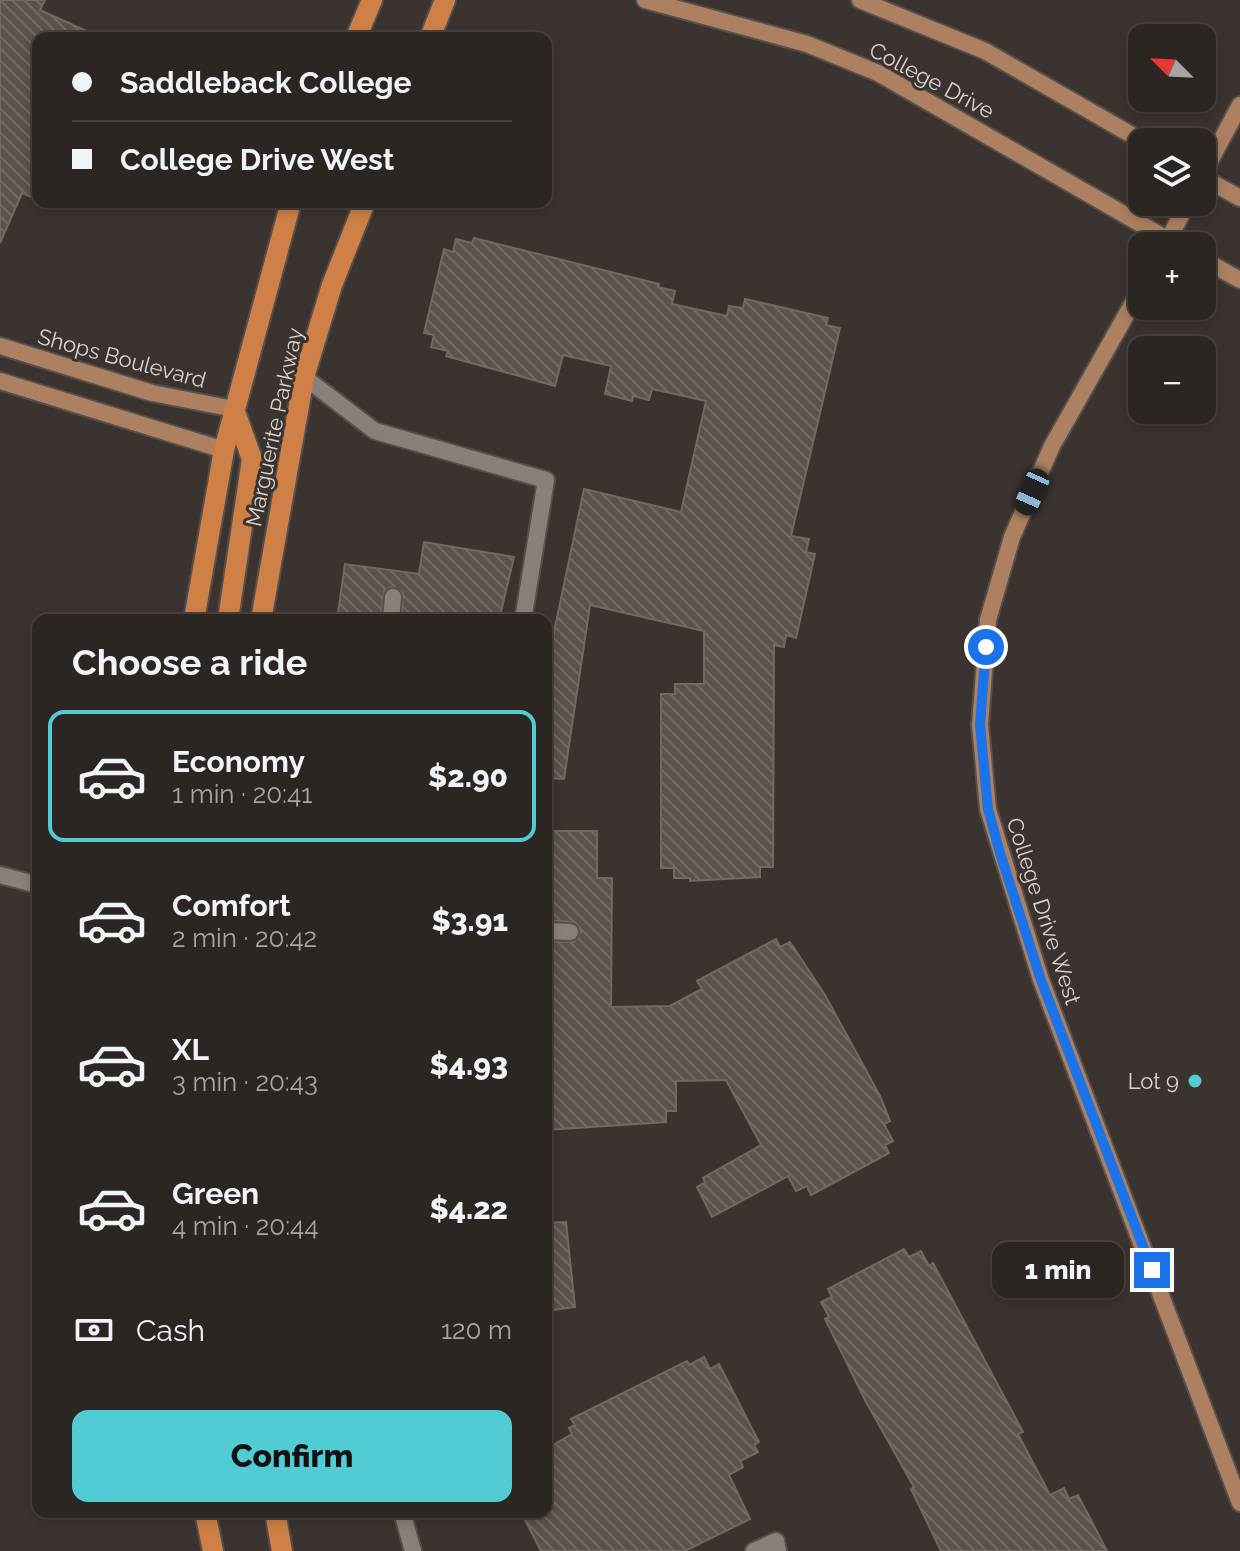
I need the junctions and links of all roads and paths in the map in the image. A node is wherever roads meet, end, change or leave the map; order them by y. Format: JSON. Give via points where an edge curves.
{"nodes":[{"id":1,"x":372,"y":0,"type":"edge"},
{"id":2,"x":445,"y":0,"type":"edge"},
{"id":3,"x":645,"y":0,"type":"edge"},
{"id":4,"x":860,"y":0,"type":"edge"},
{"id":5,"x":359,"y":32,"type":"edge"},
{"id":6,"x":432,"y":32,"type":"edge"},
{"id":7,"x":1240,"y":105,"type":"edge"},
{"id":8,"x":1128,"y":133,"type":"edge"},
{"id":9,"x":1216,"y":150,"type":"edge"},
{"id":10,"x":1216,"y":184,"type":"edge"},
{"id":11,"x":1240,"y":198,"type":"edge"},
{"id":12,"x":289,"y":208,"type":"edge"},
{"id":13,"x":363,"y":208,"type":"edge"},
{"id":14,"x":1150,"y":232,"type":"edge"},
{"id":15,"x":1216,"y":267,"type":"edge"},
{"id":16,"x":1240,"y":280,"type":"edge"},
{"id":17,"x":1128,"y":312,"type":"edge"},
{"id":18,"x":0,"y":346,"type":"edge"},
{"id":19,"x":304,"y":377,"type":"junction"},
{"id":20,"x":0,"y":381,"type":"edge"},
{"id":21,"x":234,"y":409,"type":"junction"},
{"id":22,"x":224,"y":450,"type":"junction"},
{"id":23,"x":393,"y":597,"type":"dead end"},
{"id":24,"x":195,"y":614,"type":"edge"},
{"id":25,"x":229,"y":614,"type":"edge"},
{"id":26,"x":262,"y":614,"type":"edge"},
{"id":27,"x":392,"y":614,"type":"edge"},
{"id":28,"x":524,"y":614,"type":"edge"},
{"id":29,"x":0,"y":875,"type":"edge"},
{"id":30,"x":32,"y":883,"type":"edge"},
{"id":31,"x":552,"y":931,"type":"edge"},
{"id":32,"x":570,"y":932,"type":"dead end"},
{"id":33,"x":1240,"y":1503,"type":"edge"},
{"id":34,"x":206,"y":1518,"type":"edge"},
{"id":35,"x":276,"y":1518,"type":"edge"},
{"id":36,"x":404,"y":1518,"type":"edge"},
{"id":37,"x":213,"y":1551,"type":"edge"},
{"id":38,"x":282,"y":1551,"type":"edge"},
{"id":39,"x":413,"y":1551,"type":"edge"},
{"id":40,"x":754,"y":1551,"type":"edge"},
{"id":41,"x":778,"y":1551,"type":"edge"}],
"edges":[{"from":1,"to":5,"type":"main road"},
{"from":2,"to":6,"type":"main road"},
{"from":3,"to":14,"type":"street","name":"College Drive","via":[[807,44],[878,73]]},
{"from":4,"to":8,"type":"street","name":"College Drive","via":[[985,51]]},
{"from":7,"to":9,"type":"street"},
{"from":10,"to":11,"type":"street"},
{"from":12,"to":21,"type":"main road","name":"Marguerite Parkway"},
{"from":13,"to":19,"type":"main road","name":"Marguerite Parkway"},
{"from":15,"to":16,"type":"street"},
{"from":17,"to":33,"type":"street","name":"College Drive West","via":[[1052,446],[1012,537],[988,620],[980,725],[988,809],[1041,980]]},
{"from":18,"to":21,"type":"street","name":"Shops Boulevard","via":[[152,393]]},
{"from":19,"to":26,"type":"main road","name":"Marguerite Parkway"},
{"from":19,"to":28,"type":"street","via":[[375,431],[546,480]]},
{"from":20,"to":22,"type":"street"},
{"from":21,"to":22,"type":"main road","name":"Marguerite Parkway"},
{"from":21,"to":25,"type":"main road","via":[[252,459]]},
{"from":22,"to":24,"type":"main road","name":"Marguerite Parkway"},
{"from":23,"to":27,"type":"street"},
{"from":29,"to":30,"type":"street"},
{"from":31,"to":32,"type":"street"},
{"from":34,"to":37,"type":"main road"},
{"from":35,"to":38,"type":"main road"},
{"from":36,"to":39,"type":"street"},
{"from":40,"to":41,"type":"street","via":[[776,1541]]}]}
